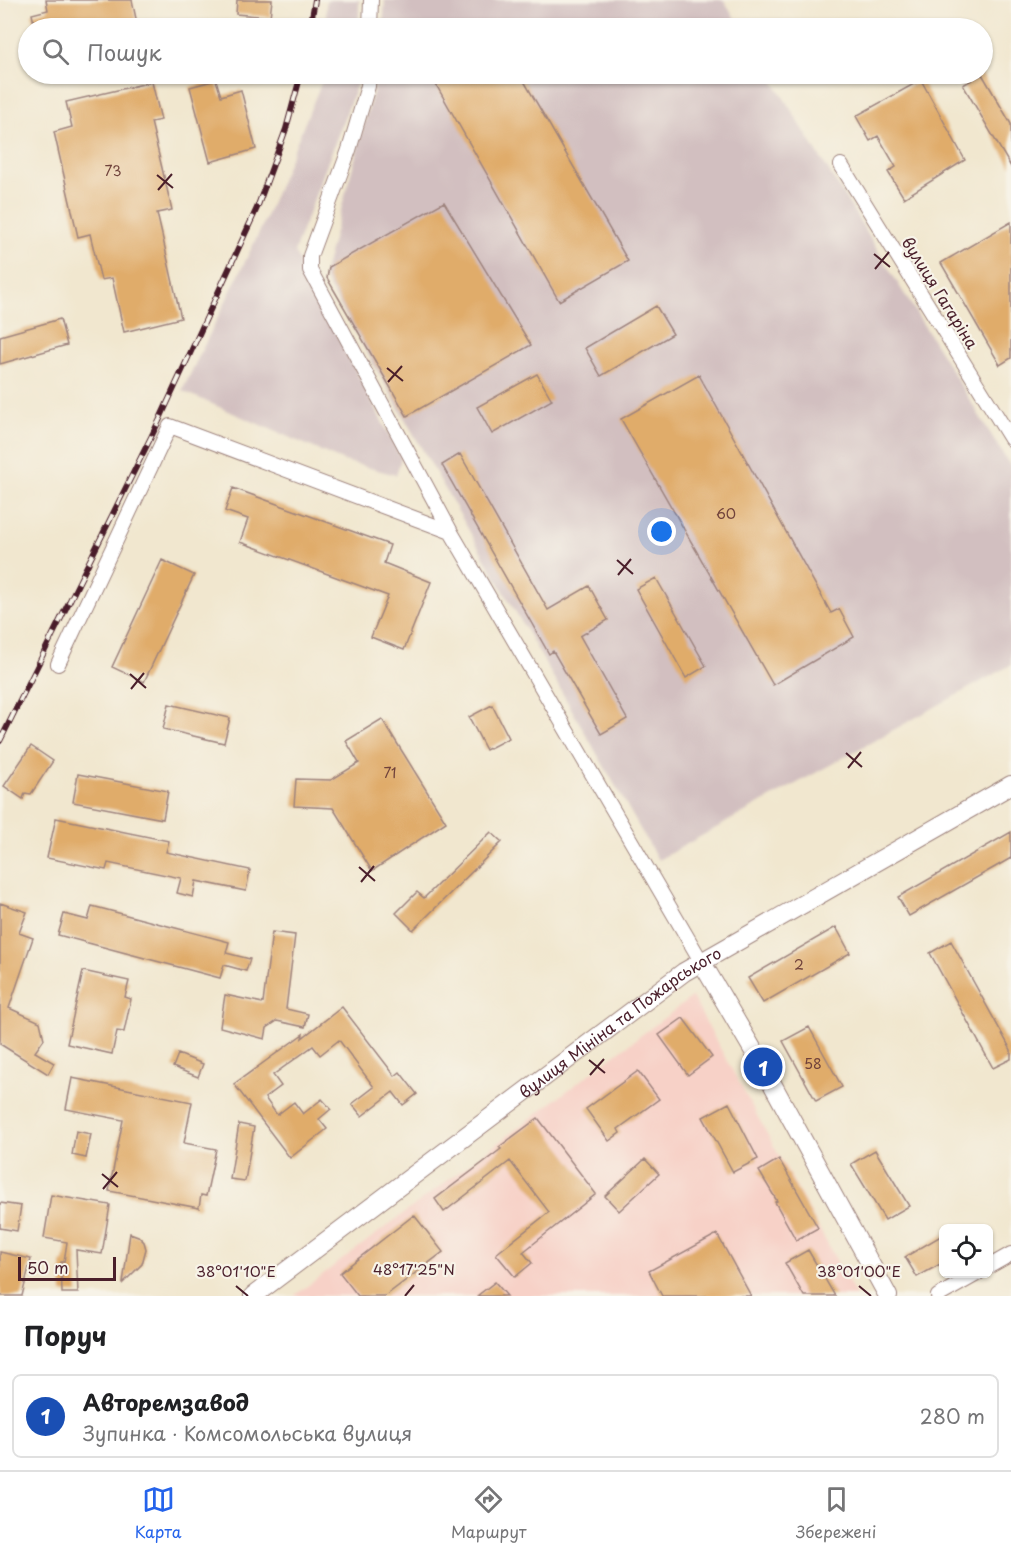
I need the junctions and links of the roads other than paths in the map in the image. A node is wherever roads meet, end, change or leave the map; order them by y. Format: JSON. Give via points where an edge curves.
{"nodes":[{"id":1,"x":371,"y":0,"type":"edge"},
{"id":2,"x":370,"y":18,"type":"edge"},
{"id":3,"x":368,"y":84,"type":"edge"},
{"id":4,"x":841,"y":165,"type":"dead end"},
{"id":5,"x":1011,"y":439,"type":"edge"},
{"id":6,"x":451,"y":532,"type":"junction"},
{"id":7,"x":58,"y":664,"type":"dead end"},
{"id":8,"x":1011,"y":785,"type":"edge"},
{"id":9,"x":701,"y":961,"type":"junction"},
{"id":10,"x":1011,"y":1254,"type":"edge"},
{"id":11,"x":993,"y":1264,"type":"edge"},
{"id":12,"x":970,"y":1278,"type":"edge"},
{"id":13,"x":253,"y":1296,"type":"edge"},
{"id":14,"x":888,"y":1296,"type":"edge"},
{"id":15,"x":938,"y":1296,"type":"edge"}],
"edges":[{"from":1,"to":2,"type":"street"},
{"from":3,"to":6,"type":"street","via":[[310,256],[310,270]]},
{"from":4,"to":5,"type":"street","name":"вулиця Гагаріна"},
{"from":6,"to":7,"type":"street","via":[[170,426]]},
{"from":6,"to":9,"type":"street"},
{"from":8,"to":9,"type":"street","name":"вулиця Мініна та Пожарського"},
{"from":9,"to":13,"type":"street","name":"вулиця Мініна та Пожарського"},
{"from":9,"to":14,"type":"street"},
{"from":10,"to":11,"type":"street"},
{"from":12,"to":15,"type":"street"}]}
